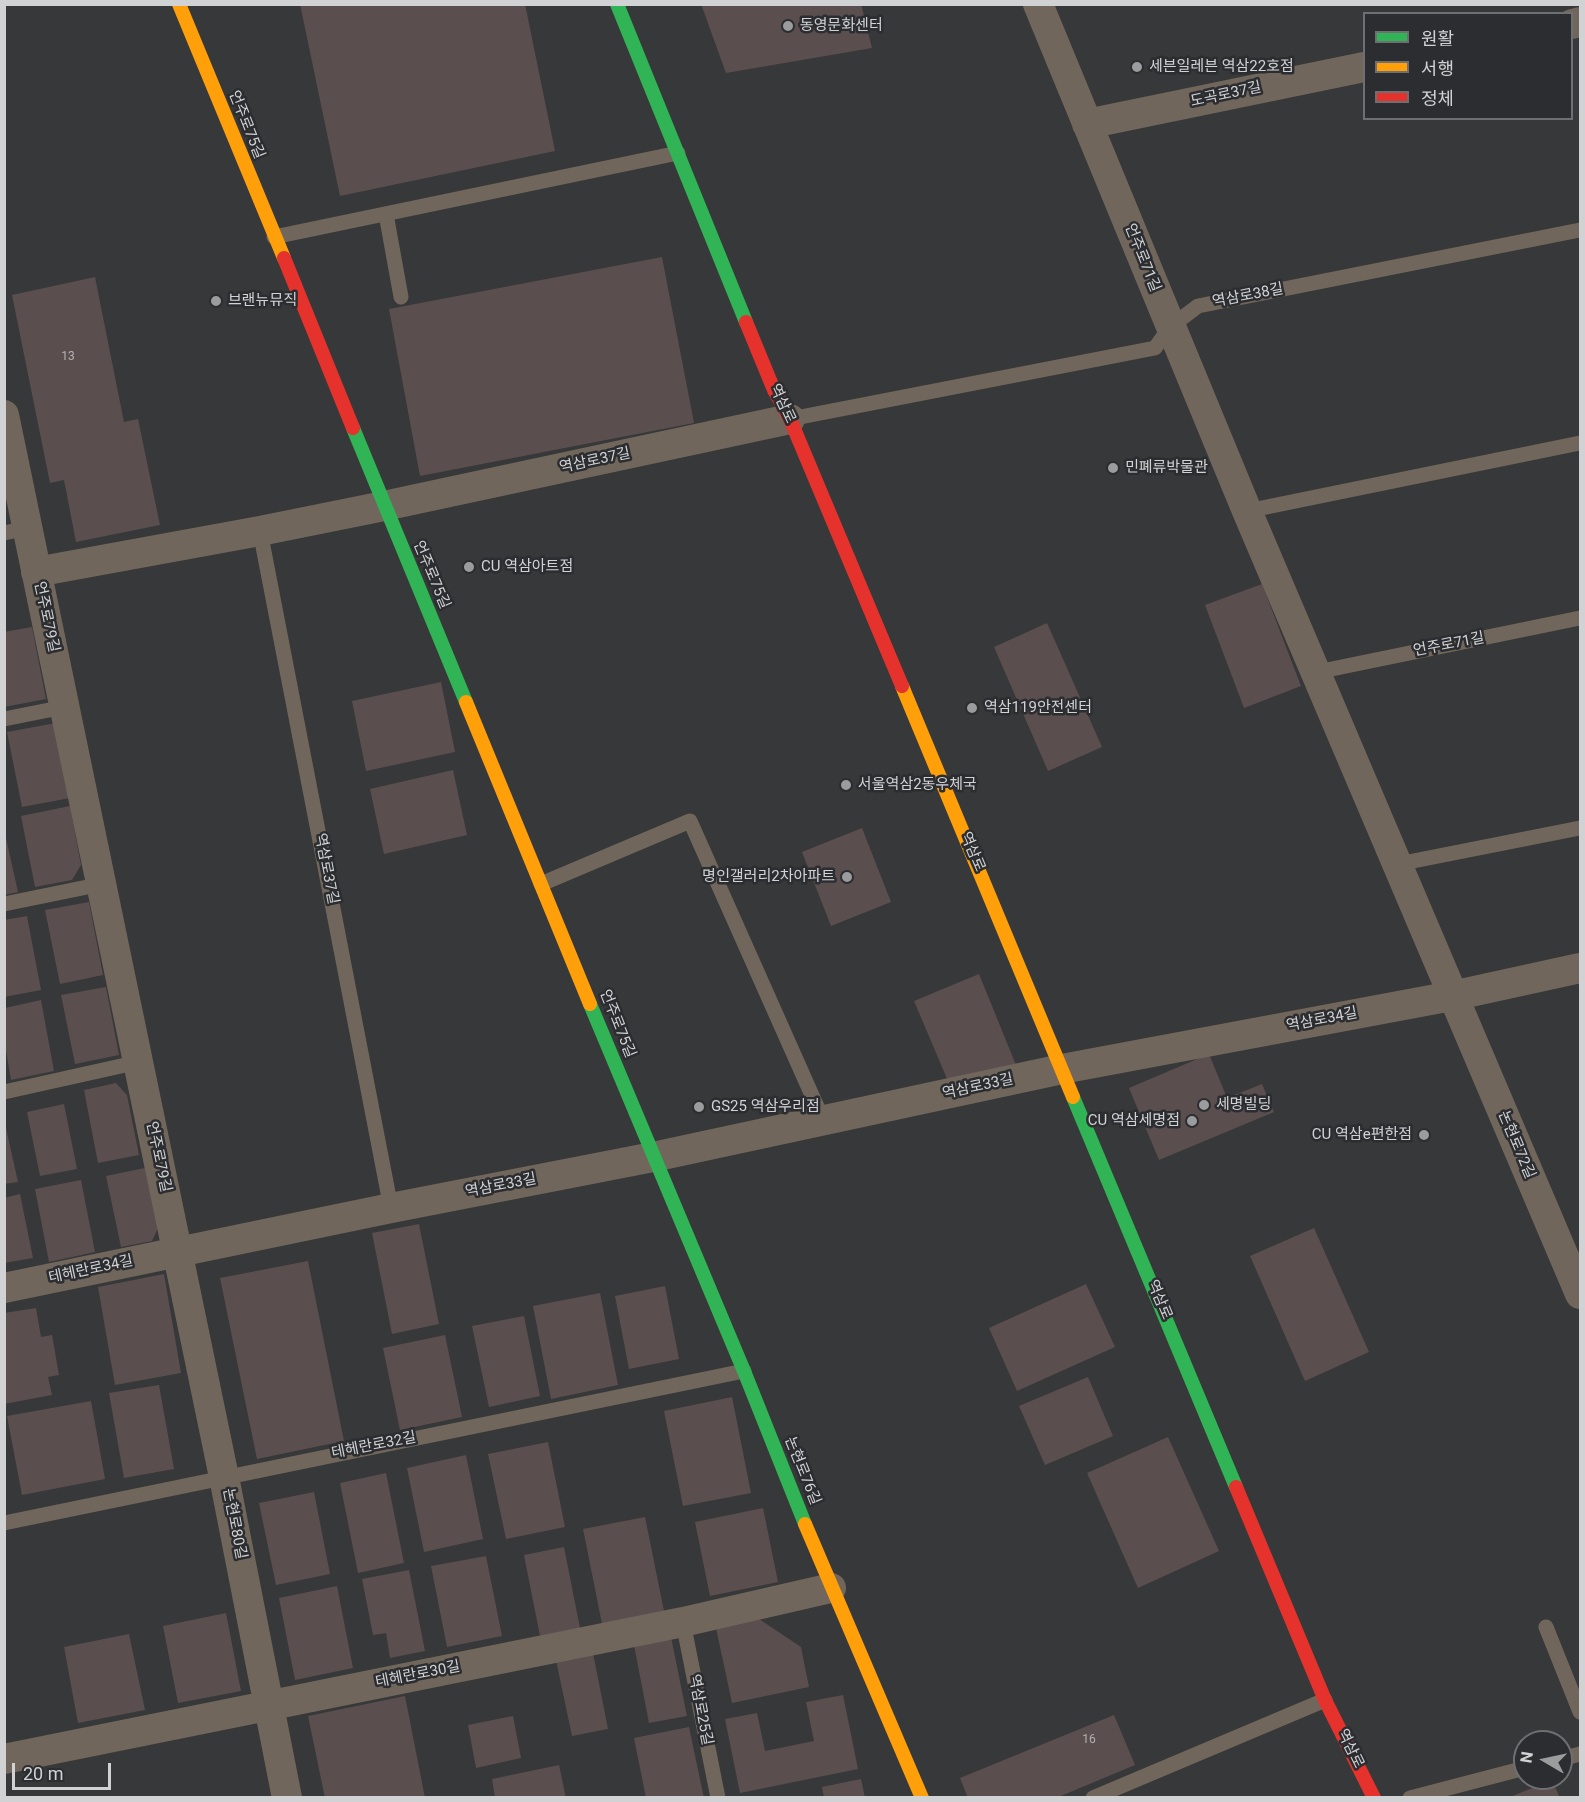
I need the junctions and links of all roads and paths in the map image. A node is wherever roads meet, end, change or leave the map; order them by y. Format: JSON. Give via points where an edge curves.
{"nodes":[{"id":1,"x":179,"y":4,"type":"edge"},
{"id":2,"x":617,"y":4,"type":"edge"},
{"id":3,"x":1038,"y":4,"type":"edge"},
{"id":4,"x":1363,"y":66,"type":"edge"},
{"id":5,"x":1087,"y":124,"type":"junction"},
{"id":6,"x":678,"y":153,"type":"junction"},
{"id":7,"x":386,"y":214,"type":"junction"},
{"id":8,"x":1581,"y":230,"type":"edge"},
{"id":9,"x":274,"y":237,"type":"junction"},
{"id":10,"x":401,"y":297,"type":"dead end"},
{"id":11,"x":1170,"y":327,"type":"junction"},
{"id":12,"x":4,"y":415,"type":"edge"},
{"id":13,"x":790,"y":419,"type":"junction"},
{"id":14,"x":1581,"y":443,"type":"edge"},
{"id":15,"x":384,"y":506,"type":"junction"},
{"id":16,"x":1246,"y":511,"type":"junction"},
{"id":17,"x":16,"y":530,"type":"edge"},
{"id":18,"x":260,"y":531,"type":"junction"},
{"id":19,"x":36,"y":572,"type":"junction"},
{"id":20,"x":1581,"y":618,"type":"edge"},
{"id":21,"x":1317,"y":672,"type":"junction"},
{"id":22,"x":64,"y":707,"type":"junction"},
{"id":23,"x":4,"y":719,"type":"edge"},
{"id":24,"x":1581,"y":828,"type":"edge"},
{"id":25,"x":1398,"y":864,"type":"junction"},
{"id":26,"x":102,"y":884,"type":"junction"},
{"id":27,"x":541,"y":884,"type":"junction"},
{"id":28,"x":4,"y":904,"type":"edge"},
{"id":29,"x":1581,"y":968,"type":"edge"},
{"id":30,"x":1452,"y":996,"type":"junction"},
{"id":31,"x":139,"y":1062,"type":"junction"},
{"id":32,"x":1062,"y":1069,"type":"junction"},
{"id":33,"x":4,"y":1092,"type":"edge"},
{"id":34,"x":823,"y":1120,"type":"junction"},
{"id":35,"x":653,"y":1157,"type":"junction"},
{"id":36,"x":391,"y":1208,"type":"junction"},
{"id":37,"x":178,"y":1252,"type":"junction"},
{"id":38,"x":4,"y":1288,"type":"edge"},
{"id":39,"x":1581,"y":1294,"type":"edge"},
{"id":40,"x":744,"y":1371,"type":"junction"},
{"id":41,"x":224,"y":1476,"type":"junction"},
{"id":42,"x":4,"y":1523,"type":"edge"},
{"id":43,"x":831,"y":1588,"type":"junction"},
{"id":44,"x":683,"y":1622,"type":"junction"},
{"id":45,"x":1545,"y":1627,"type":"dead end"},
{"id":46,"x":1325,"y":1700,"type":"junction"},
{"id":47,"x":270,"y":1704,"type":"junction"},
{"id":48,"x":1581,"y":1712,"type":"edge"},
{"id":49,"x":4,"y":1759,"type":"edge"},
{"id":50,"x":1513,"y":1771,"type":"edge"},
{"id":51,"x":287,"y":1797,"type":"edge"},
{"id":52,"x":718,"y":1797,"type":"edge"},
{"id":53,"x":922,"y":1797,"type":"edge"},
{"id":54,"x":1093,"y":1797,"type":"edge"},
{"id":55,"x":1374,"y":1797,"type":"edge"},
{"id":56,"x":1410,"y":1797,"type":"edge"}],
"edges":[{"from":1,"to":9,"type":"street","name":"언주로75길"},
{"from":2,"to":6,"type":"street","name":"역삼로"},
{"from":3,"to":5,"type":"street","name":"언주로71길"},
{"from":4,"to":5,"type":"street","name":"도곡로37길"},
{"from":5,"to":11,"type":"street","name":"언주로71길"},
{"from":6,"to":7,"type":"lane"},
{"from":6,"to":13,"type":"street","name":"역삼로","via":[[774,390]]},
{"from":7,"to":9,"type":"lane"},
{"from":7,"to":10,"type":"lane"},
{"from":8,"to":11,"type":"lane","name":"역삼로38길","via":[[1198,306]]},
{"from":9,"to":15,"type":"street","name":"언주로75길"},
{"from":11,"to":13,"type":"lane","name":"역삼로38길","via":[[1155,348]]},
{"from":11,"to":16,"type":"street","name":"언주로71길"},
{"from":12,"to":17,"type":"street","name":"언주로79길"},
{"from":13,"to":15,"type":"street","name":"역삼로37길"},
{"from":13,"to":32,"type":"street","name":"역삼로"},
{"from":14,"to":16,"type":"lane"},
{"from":15,"to":18,"type":"street","name":"역삼로37길"},
{"from":15,"to":27,"type":"street","name":"언주로75길"},
{"from":16,"to":21,"type":"street","name":"언주로71길"},
{"from":17,"to":19,"type":"street","name":"언주로79길"},
{"from":18,"to":19,"type":"street","name":"역삼로37길"},
{"from":18,"to":36,"type":"lane","name":"역삼로37길"},
{"from":19,"to":22,"type":"street","name":"언주로79길"},
{"from":20,"to":21,"type":"lane","name":"언주로71길"},
{"from":21,"to":25,"type":"street","name":"언주로71길"},
{"from":22,"to":23,"type":"lane"},
{"from":22,"to":26,"type":"street","name":"언주로79길"},
{"from":24,"to":25,"type":"lane"},
{"from":25,"to":30,"type":"street","name":"언주로71길"},
{"from":26,"to":28,"type":"lane"},
{"from":26,"to":31,"type":"street","name":"언주로79길"},
{"from":27,"to":34,"type":"lane","via":[[690,821]]},
{"from":27,"to":35,"type":"street","name":"언주로75길"},
{"from":29,"to":30,"type":"street","name":"역삼로34길"},
{"from":30,"to":32,"type":"street","name":"역삼로34길"},
{"from":30,"to":39,"type":"street","name":"논현로72길"},
{"from":31,"to":33,"type":"lane"},
{"from":31,"to":37,"type":"street","name":"언주로79길"},
{"from":32,"to":34,"type":"street","name":"역삼로33길"},
{"from":32,"to":46,"type":"street","name":"역삼로"},
{"from":34,"to":35,"type":"street","name":"역삼로33길"},
{"from":35,"to":36,"type":"street","name":"역삼로33길"},
{"from":35,"to":40,"type":"street","name":"논현로76길"},
{"from":36,"to":37,"type":"street","name":"역삼로33길"},
{"from":37,"to":38,"type":"street","name":"테헤란로34길"},
{"from":37,"to":41,"type":"street","name":"논현로80길"},
{"from":40,"to":41,"type":"lane","name":"테헤란로32길"},
{"from":40,"to":43,"type":"street","name":"논현로76길"},
{"from":41,"to":42,"type":"lane","name":"테헤란로32길"},
{"from":41,"to":47,"type":"street","name":"논현로80길"},
{"from":43,"to":44,"type":"street","name":"테헤란로30길"},
{"from":43,"to":53,"type":"street","name":"논현로76길"},
{"from":44,"to":47,"type":"street","name":"테헤란로30길"},
{"from":44,"to":52,"type":"lane","name":"역삼로25길"},
{"from":45,"to":48,"type":"lane"},
{"from":46,"to":54,"type":"lane"},
{"from":46,"to":55,"type":"street","name":"역삼로"},
{"from":47,"to":49,"type":"street","name":"테헤란로30길"},
{"from":47,"to":51,"type":"street","name":"논현로80길"},
{"from":50,"to":56,"type":"lane"}]}
